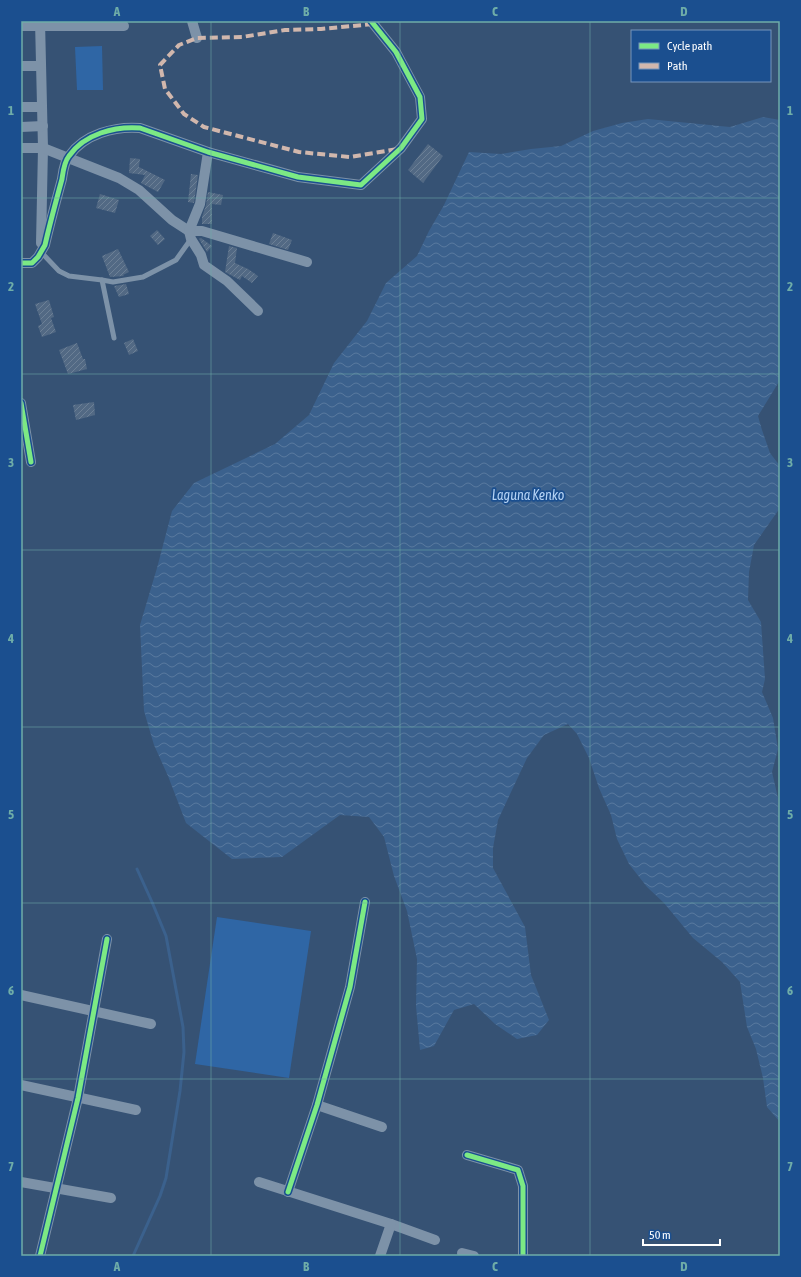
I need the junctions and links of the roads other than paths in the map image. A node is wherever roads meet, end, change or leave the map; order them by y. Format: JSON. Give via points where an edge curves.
{"nodes":[{"id":1,"x":192,"y":21,"type":"edge"},
{"id":2,"x":371,"y":21,"type":"edge"},
{"id":3,"x":40,"y":23,"type":"edge"},
{"id":4,"x":21,"y":26,"type":"edge"},
{"id":5,"x":124,"y":26,"type":"dead end"},
{"id":6,"x":197,"y":38,"type":"dead end"},
{"id":7,"x":21,"y":66,"type":"edge"},
{"id":8,"x":41,"y":66,"type":"junction"},
{"id":9,"x":21,"y":107,"type":"edge"},
{"id":10,"x":42,"y":107,"type":"junction"},
{"id":11,"x":42,"y":126,"type":"junction"},
{"id":12,"x":21,"y":127,"type":"edge"},
{"id":13,"x":21,"y":148,"type":"edge"},
{"id":14,"x":43,"y":148,"type":"junction"},
{"id":15,"x":208,"y":152,"type":"junction"},
{"id":16,"x":67,"y":157,"type":"junction"},
{"id":17,"x":190,"y":235,"type":"junction"},
{"id":18,"x":41,"y":252,"type":"junction"},
{"id":19,"x":307,"y":262,"type":"dead end"},
{"id":20,"x":21,"y":263,"type":"edge"},
{"id":21,"x":102,"y":280,"type":"junction"},
{"id":22,"x":258,"y":311,"type":"dead end"},
{"id":23,"x":114,"y":338,"type":"dead end"},
{"id":24,"x":21,"y":403,"type":"edge"},
{"id":25,"x":31,"y":462,"type":"dead end"},
{"id":26,"x":365,"y":902,"type":"dead end"},
{"id":27,"x":107,"y":938,"type":"dead end"},
{"id":28,"x":21,"y":995,"type":"edge"},
{"id":29,"x":94,"y":1011,"type":"junction"},
{"id":30,"x":152,"y":1024,"type":"dead end"},
{"id":31,"x":21,"y":1085,"type":"edge"},
{"id":32,"x":78,"y":1098,"type":"junction"},
{"id":33,"x":317,"y":1105,"type":"junction"},
{"id":34,"x":136,"y":1110,"type":"dead end"},
{"id":35,"x":382,"y":1127,"type":"dead end"},
{"id":36,"x":467,"y":1155,"type":"dead end"},
{"id":37,"x":21,"y":1182,"type":"edge"},
{"id":38,"x":258,"y":1182,"type":"dead end"},
{"id":39,"x":57,"y":1189,"type":"junction"},
{"id":40,"x":288,"y":1192,"type":"junction"},
{"id":41,"x":111,"y":1198,"type":"dead end"},
{"id":42,"x":391,"y":1224,"type":"junction"},
{"id":43,"x":435,"y":1240,"type":"dead end"},
{"id":44,"x":462,"y":1253,"type":"dead end"},
{"id":45,"x":40,"y":1256,"type":"edge"},
{"id":46,"x":380,"y":1256,"type":"edge"},
{"id":47,"x":474,"y":1256,"type":"edge"},
{"id":48,"x":523,"y":1256,"type":"edge"}],
"edges":[{"from":1,"to":6,"type":"street"},
{"from":2,"to":15,"type":"street","via":[[396,52],[420,97],[422,120],[401,148],[361,185],[298,177]]},
{"from":3,"to":4,"type":"street"},
{"from":3,"to":5,"type":"street"},
{"from":3,"to":8,"type":"street"},
{"from":7,"to":8,"type":"street"},
{"from":8,"to":10,"type":"street"},
{"from":9,"to":10,"type":"street"},
{"from":10,"to":11,"type":"street"},
{"from":11,"to":12,"type":"street"},
{"from":11,"to":14,"type":"street"},
{"from":13,"to":14,"type":"street"},
{"from":14,"to":16,"type":"street"},
{"from":14,"to":18,"type":"street"},
{"from":15,"to":16,"type":"street","via":[[140,128],[129,127],[94,136],[80,144]]},
{"from":15,"to":17,"type":"street","via":[[200,204]]},
{"from":16,"to":17,"type":"street","via":[[128,183]]},
{"from":16,"to":18,"type":"street","via":[[45,245]]},
{"from":17,"to":19,"type":"street","via":[[202,231]]},
{"from":17,"to":21,"type":"lane","via":[[176,260],[143,277],[113,282]]},
{"from":17,"to":22,"type":"street","via":[[204,265],[227,281]]},
{"from":18,"to":20,"type":"street","via":[[32,263]]},
{"from":18,"to":21,"type":"lane","via":[[69,276]]},
{"from":21,"to":23,"type":"lane"},
{"from":24,"to":25,"type":"street"},
{"from":26,"to":33,"type":"street","via":[[350,987]]},
{"from":27,"to":29,"type":"street"},
{"from":28,"to":29,"type":"street"},
{"from":29,"to":30,"type":"street"},
{"from":29,"to":32,"type":"street"},
{"from":31,"to":32,"type":"street"},
{"from":32,"to":34,"type":"street"},
{"from":32,"to":39,"type":"street"},
{"from":33,"to":35,"type":"street"},
{"from":33,"to":40,"type":"street"},
{"from":36,"to":48,"type":"street","via":[[518,1170],[523,1186]]},
{"from":37,"to":39,"type":"street"},
{"from":38,"to":40,"type":"street"},
{"from":39,"to":41,"type":"street"},
{"from":39,"to":45,"type":"street"},
{"from":40,"to":42,"type":"street"},
{"from":42,"to":43,"type":"street"},
{"from":42,"to":46,"type":"street"},
{"from":44,"to":47,"type":"street"}]}
